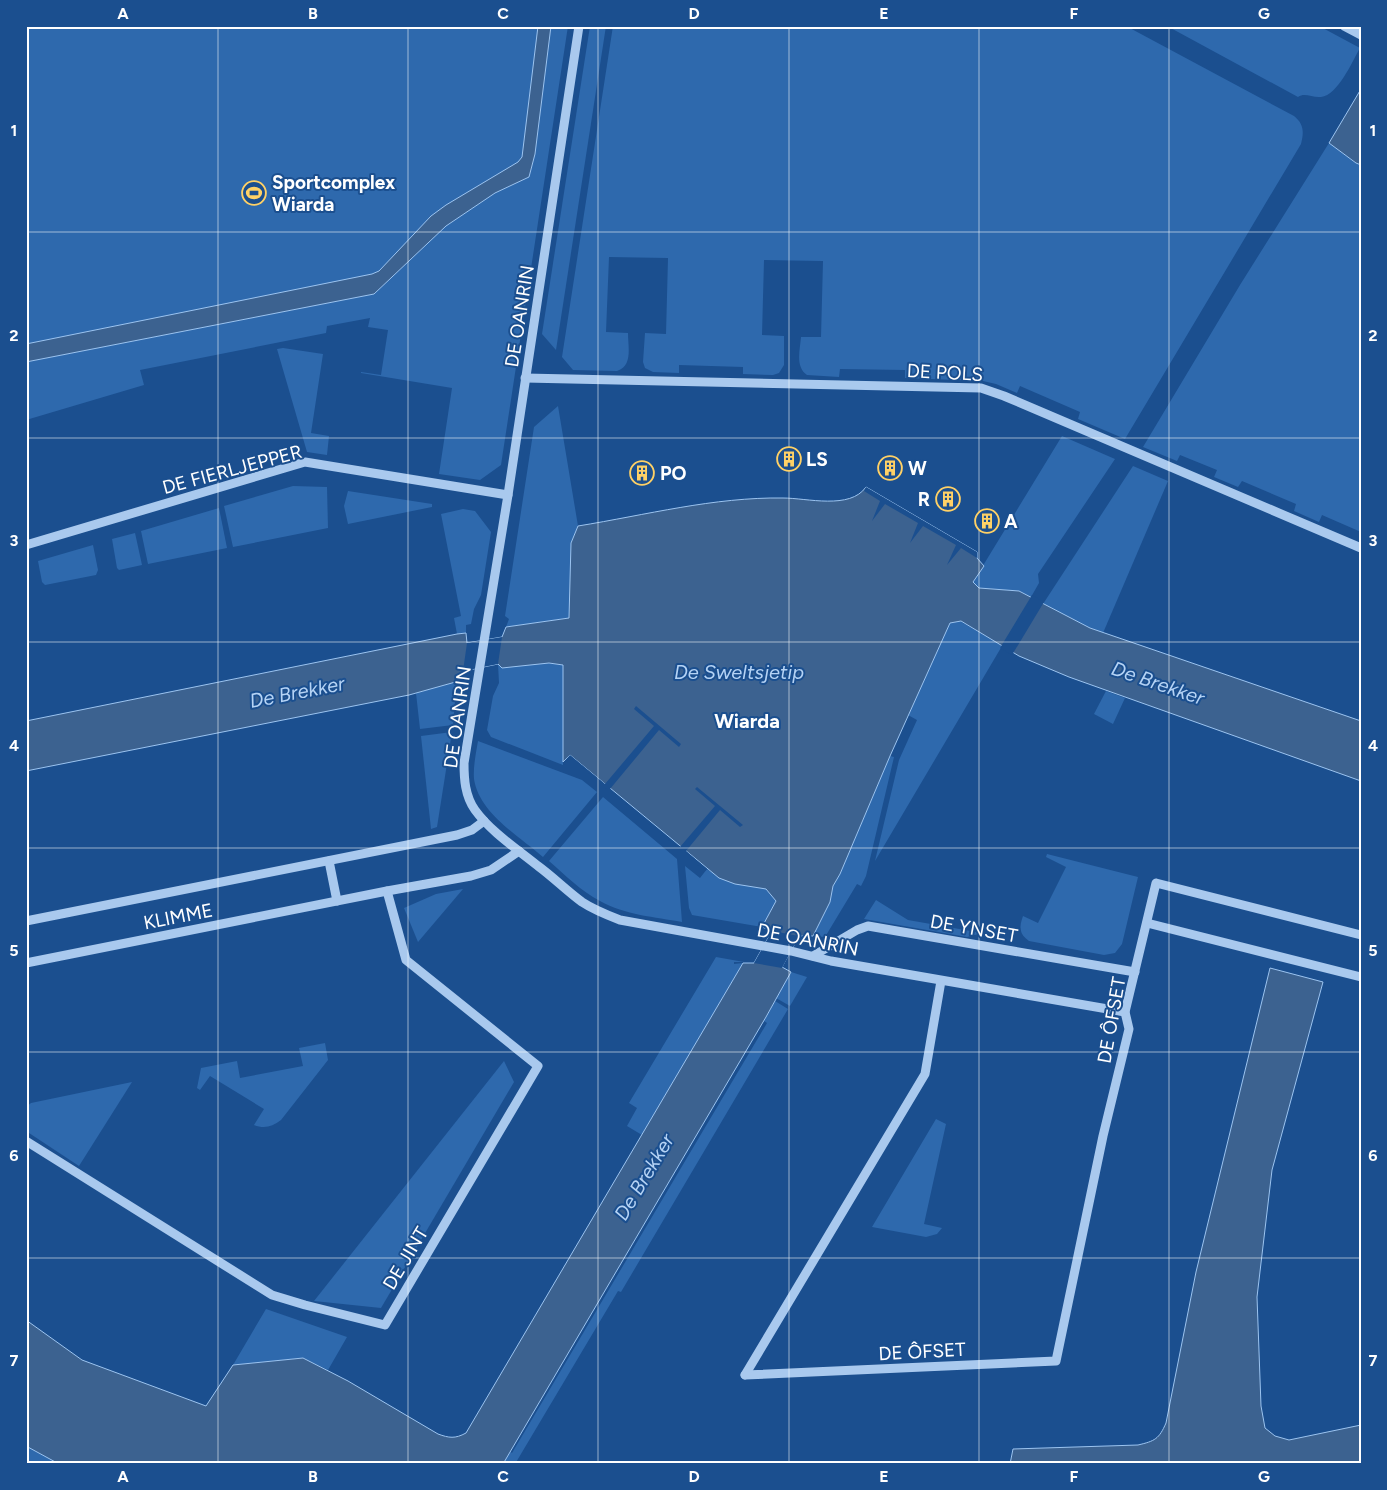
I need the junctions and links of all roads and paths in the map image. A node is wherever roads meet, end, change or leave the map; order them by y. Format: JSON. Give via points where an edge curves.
{"nodes":[{"id":1,"x":579,"y":26,"type":"edge"},
{"id":2,"x":1344,"y":26,"type":"edge"},
{"id":3,"x":1361,"y":35,"type":"edge"},
{"id":4,"x":525,"y":378,"type":"junction"},
{"id":5,"x":508,"y":495,"type":"junction"},
{"id":6,"x":26,"y":545,"type":"edge"},
{"id":7,"x":1361,"y":548,"type":"edge"},
{"id":8,"x":484,"y":821,"type":"junction"},
{"id":9,"x":519,"y":852,"type":"junction"},
{"id":10,"x":329,"y":861,"type":"junction"},
{"id":11,"x":386,"y":891,"type":"junction"},
{"id":12,"x":337,"y":901,"type":"junction"},
{"id":13,"x":26,"y":921,"type":"edge"},
{"id":14,"x":1147,"y":923,"type":"junction"},
{"id":15,"x":1361,"y":935,"type":"edge"},
{"id":16,"x":813,"y":956,"type":"junction"},
{"id":17,"x":26,"y":963,"type":"edge"},
{"id":18,"x":1135,"y":972,"type":"junction"},
{"id":19,"x":1361,"y":977,"type":"edge"},
{"id":20,"x":941,"y":980,"type":"junction"},
{"id":21,"x":1125,"y":1012,"type":"junction"},
{"id":22,"x":26,"y":1141,"type":"edge"}],
"edges":[{"from":1,"to":4,"type":"street","name":"DE OANRIN"},
{"from":2,"to":3,"type":"street"},
{"from":4,"to":5,"type":"street","name":"DE OANRIN"},
{"from":4,"to":7,"type":"street","name":"DE POLS","via":[[981,388]]},
{"from":5,"to":6,"type":"street","name":"DE FIERLJEPPER","via":[[306,462]]},
{"from":5,"to":8,"type":"street","name":"DE OANRIN","via":[[464,762],[464,782],[469,798]]},
{"from":8,"to":9,"type":"street","name":"DE OANRIN"},
{"from":8,"to":10,"type":"street","name":"KLIMME","via":[[457,836]]},
{"from":9,"to":11,"type":"street","name":"KLIMME","via":[[491,870],[471,876]]},
{"from":9,"to":16,"type":"street","name":"DE OANRIN","via":[[582,902],[620,920]]},
{"from":10,"to":12,"type":"street"},
{"from":10,"to":13,"type":"street","name":"KLIMME"},
{"from":11,"to":12,"type":"street","name":"KLIMME"},
{"from":11,"to":22,"type":"street","name":"DE JINT","via":[[406,960],[538,1066],[385,1325],[272,1295]]},
{"from":12,"to":17,"type":"street","name":"KLIMME"},
{"from":14,"to":15,"type":"street","name":"DE ÔFSET","via":[[1156,884]]},
{"from":14,"to":18,"type":"street","name":"DE ÔFSET"},
{"from":14,"to":19,"type":"street"},
{"from":16,"to":18,"type":"street","name":"DE YNSET","via":[[868,926]]},
{"from":16,"to":20,"type":"street","name":"DE OANRIN"},
{"from":18,"to":21,"type":"street","name":"DE ÔFSET"},
{"from":20,"to":21,"type":"street","name":"DE OANRIN"},
{"from":20,"to":21,"type":"street","name":"DE ÔFSET","via":[[925,1074],[745,1375],[1056,1361],[1129,1029]]}]}
